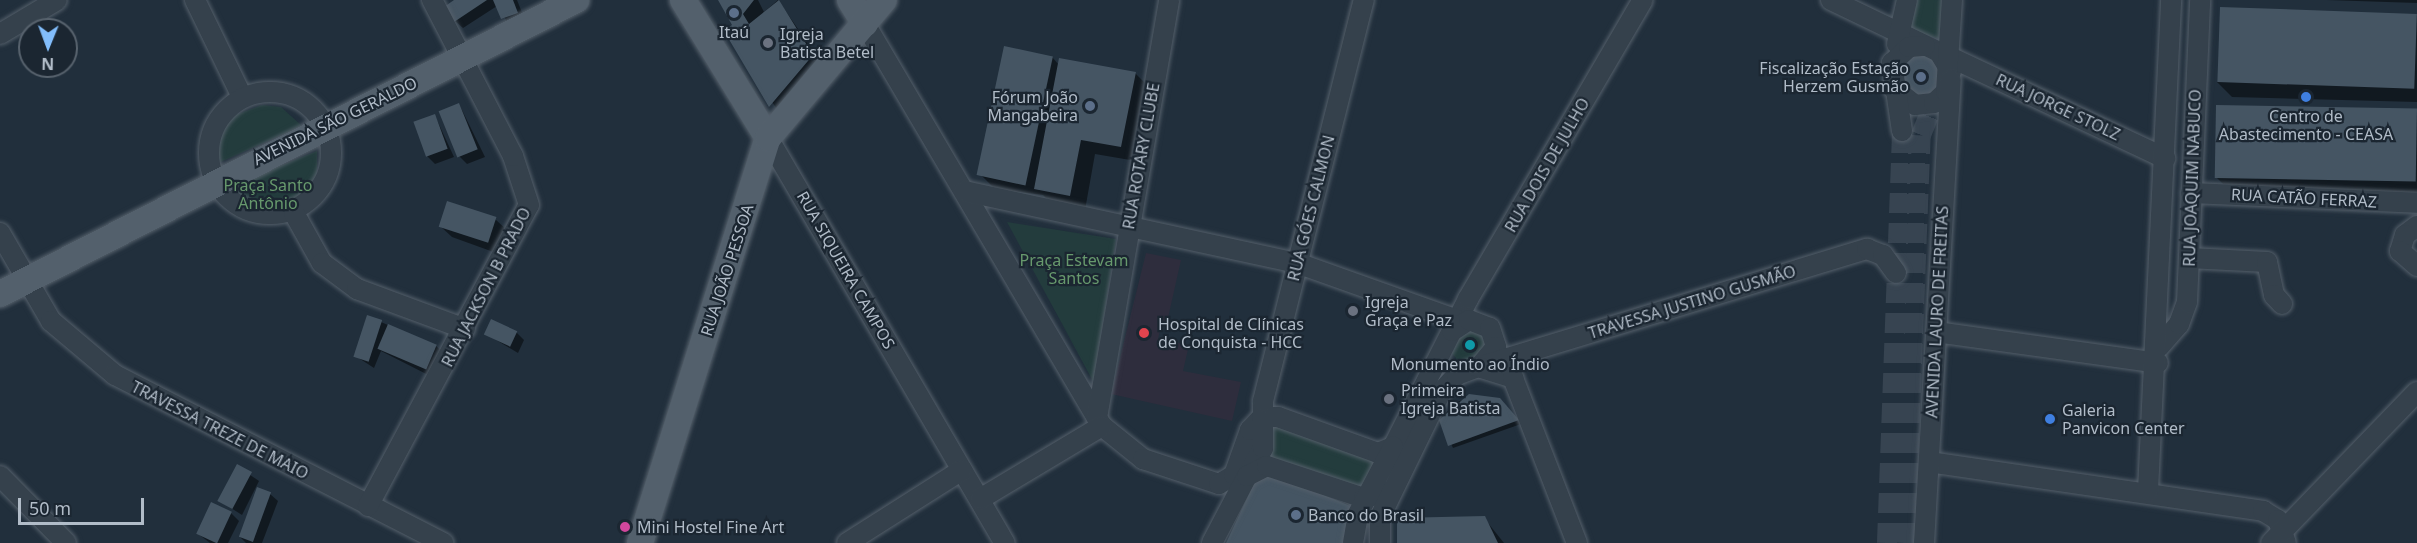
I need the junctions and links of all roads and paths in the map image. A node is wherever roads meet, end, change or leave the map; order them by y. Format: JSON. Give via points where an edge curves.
{"nodes":[{"id":1,"x":57,"y":0,"type":"edge"},
{"id":2,"x":195,"y":0,"type":"edge"},
{"id":3,"x":432,"y":0,"type":"edge"},
{"id":4,"x":576,"y":0,"type":"edge"},
{"id":5,"x":682,"y":0,"type":"edge"},
{"id":6,"x":850,"y":0,"type":"edge"},
{"id":7,"x":884,"y":0,"type":"edge"},
{"id":8,"x":1169,"y":0,"type":"edge"},
{"id":9,"x":1364,"y":0,"type":"edge"},
{"id":10,"x":1643,"y":0,"type":"edge"},
{"id":11,"x":1831,"y":0,"type":"edge"},
{"id":12,"x":1907,"y":0,"type":"edge"},
{"id":13,"x":1952,"y":0,"type":"edge"},
{"id":14,"x":2171,"y":0,"type":"edge"},
{"id":15,"x":2200,"y":0,"type":"edge"},
{"id":16,"x":865,"y":24,"type":"junction"},
{"id":17,"x":0,"y":34,"type":"edge"},
{"id":18,"x":1899,"y":34,"type":"junction"},
{"id":19,"x":1924,"y":46,"type":"junction"},
{"id":20,"x":463,"y":58,"type":"junction"},
{"id":21,"x":1892,"y":63,"type":"junction"},
{"id":22,"x":1950,"y":74,"type":"junction"},
{"id":23,"x":1892,"y":87,"type":"junction"},
{"id":24,"x":242,"y":97,"type":"junction"},
{"id":25,"x":326,"y":126,"type":"junction"},
{"id":26,"x":1902,"y":131,"type":"tunnel mouth"},
{"id":27,"x":768,"y":138,"type":"junction"},
{"id":28,"x":2165,"y":158,"type":"junction"},
{"id":29,"x":215,"y":180,"type":"junction"},
{"id":30,"x":964,"y":192,"type":"junction"},
{"id":31,"x":2191,"y":193,"type":"junction"},
{"id":32,"x":2417,"y":203,"type":"edge"},
{"id":33,"x":294,"y":213,"type":"junction"},
{"id":34,"x":2417,"y":226,"type":"edge"},
{"id":35,"x":1129,"y":227,"type":"junction"},
{"id":36,"x":0,"y":233,"type":"edge"},
{"id":37,"x":2189,"y":258,"type":"junction"},
{"id":38,"x":1297,"y":263,"type":"junction"},
{"id":39,"x":2417,"y":266,"type":"edge"},
{"id":40,"x":1896,"y":273,"type":"dead end"},
{"id":41,"x":25,"y":281,"type":"junction"},
{"id":42,"x":0,"y":294,"type":"edge"},
{"id":43,"x":2282,"y":304,"type":"dead end"},
{"id":44,"x":465,"y":329,"type":"junction"},
{"id":45,"x":1453,"y":329,"type":"junction"},
{"id":46,"x":1936,"y":332,"type":"junction"},
{"id":47,"x":2158,"y":355,"type":"junction"},
{"id":48,"x":1480,"y":367,"type":"junction"},
{"id":49,"x":2417,"y":392,"type":"edge"},
{"id":50,"x":1262,"y":417,"type":"junction"},
{"id":51,"x":1099,"y":422,"type":"junction"},
{"id":52,"x":1385,"y":450,"type":"junction"},
{"id":53,"x":1929,"y":462,"type":"junction"},
{"id":54,"x":962,"y":470,"type":"junction"},
{"id":55,"x":1255,"y":472,"type":"junction"},
{"id":56,"x":0,"y":476,"type":"edge"},
{"id":57,"x":1207,"y":482,"type":"junction"},
{"id":58,"x":1392,"y":491,"type":"junction"},
{"id":59,"x":2148,"y":491,"type":"junction"},
{"id":60,"x":1364,"y":498,"type":"junction"},
{"id":61,"x":980,"y":499,"type":"junction"},
{"id":62,"x":368,"y":506,"type":"junction"},
{"id":63,"x":1226,"y":515,"type":"junction"},
{"id":64,"x":2280,"y":538,"type":"edge"},
{"id":65,"x":66,"y":543,"type":"edge"},
{"id":66,"x":444,"y":543,"type":"edge"},
{"id":67,"x":640,"y":543,"type":"edge"},
{"id":68,"x":847,"y":543,"type":"edge"},
{"id":69,"x":1005,"y":543,"type":"edge"},
{"id":70,"x":1212,"y":543,"type":"edge"},
{"id":71,"x":1353,"y":543,"type":"edge"},
{"id":72,"x":1380,"y":543,"type":"edge"},
{"id":73,"x":1577,"y":543,"type":"edge"},
{"id":74,"x":1924,"y":543,"type":"edge"}],
"edges":[{"from":1,"to":17,"type":"street"},
{"from":2,"to":24,"type":"street"},
{"from":3,"to":20,"type":"street","name":"RUA JACKSON B PRADO"},
{"from":4,"to":20,"type":"main road","name":"AVENIDA SÃO GERALDO"},
{"from":5,"to":27,"type":"main road","name":"RUA SIQUEIRA CAMPOS"},
{"from":6,"to":16,"type":"main road"},
{"from":7,"to":16,"type":"main road","name":"RUA JOÃO PESSOA"},
{"from":8,"to":35,"type":"street","name":"RUA ROTARY CLUBE"},
{"from":9,"to":38,"type":"street","name":"RUA GÓES CALMON"},
{"from":10,"to":45,"type":"street","name":"RUA DOIS DE JULHO"},
{"from":11,"to":18,"type":"street"},
{"from":12,"to":18,"type":"street"},
{"from":13,"to":22,"type":"street","name":"AVENIDA LAURO DE FREITAS"},
{"from":14,"to":28,"type":"street","name":"RUA JOAQUIM NABUCO"},
{"from":15,"to":31,"type":"street","name":"RUA JOAQUIM NABUCO"},
{"from":16,"to":27,"type":"main road","name":"RUA JOÃO PESSOA"},
{"from":16,"to":30,"type":"street"},
{"from":18,"to":19,"type":"street"},
{"from":18,"to":21,"type":"street"},
{"from":19,"to":21,"type":"street","via":[[1909,47]]},
{"from":19,"to":22,"type":"street","via":[[1939,52]]},
{"from":20,"to":25,"type":"main road","name":"AVENIDA SÃO GERALDO"},
{"from":20,"to":44,"type":"street","name":"RUA JACKSON B PRADO","via":[[530,199]]},
{"from":21,"to":23,"type":"street"},
{"from":22,"to":23,"type":"street","via":[[1925,106],[1905,102]]},
{"from":22,"to":28,"type":"street","name":"RUA JORGE STOLZ"},
{"from":22,"to":46,"type":"street","name":"AVENIDA LAURO DE FREITAS"},
{"from":23,"to":26,"type":"street"},
{"from":24,"to":25,"type":"street","via":[[285,93],[304,102]]},
{"from":24,"to":29,"type":"street","via":[[219,117],[210,160]]},
{"from":25,"to":29,"type":"main road","name":"AVENIDA SÃO GERALDO"},
{"from":25,"to":33,"type":"street","via":[[331,155],[326,177]]},
{"from":27,"to":54,"type":"street","name":"RUA SIQUEIRA CAMPOS"},
{"from":27,"to":67,"type":"main road","name":"RUA JOÃO PESSOA"},
{"from":28,"to":47,"type":"street","name":"RUA JOAQUIM NABUCO"},
{"from":29,"to":33,"type":"street","via":[[237,205],[258,214]]},
{"from":29,"to":41,"type":"main road","name":"AVENIDA SÃO GERALDO"},
{"from":30,"to":35,"type":"street"},
{"from":30,"to":51,"type":"street"},
{"from":31,"to":32,"type":"street","name":"RUA CATÃO FERRAZ"},
{"from":31,"to":37,"type":"street","name":"RUA JOAQUIM NABUCO"},
{"from":33,"to":44,"type":"street","via":[[309,246],[347,282],[373,297]]},
{"from":34,"to":39,"type":"street","via":[[2405,235],[2400,251]]},
{"from":35,"to":38,"type":"street"},
{"from":35,"to":51,"type":"street","name":"RUA ROTARY CLUBE"},
{"from":36,"to":41,"type":"street","name":"TRAVESSA TREZE DE MAIO"},
{"from":37,"to":43,"type":"street","via":[[2267,262],[2274,295]]},
{"from":37,"to":47,"type":"street","name":"RUA JOAQUIM NABUCO","via":[[2185,312]]},
{"from":38,"to":45,"type":"street"},
{"from":38,"to":50,"type":"street","name":"RUA GÓES CALMON"},
{"from":40,"to":48,"type":"street","name":"TRAVESSA JUSTINO GUSMÃO","via":[[1882,255],[1867,249]]},
{"from":41,"to":42,"type":"main road","name":"AVENIDA SÃO GERALDO"},
{"from":41,"to":62,"type":"street","name":"TRAVESSA TREZE DE MAIO","via":[[51,321],[115,375]]},
{"from":44,"to":62,"type":"street","name":"RUA JACKSON B PRADO"},
{"from":45,"to":48,"type":"street","via":[[1452,356]]},
{"from":45,"to":48,"type":"street","via":[[1469,320],[1492,330],[1494,353]]},
{"from":45,"to":52,"type":"street","name":"RUA DOIS DE JULHO"},
{"from":46,"to":47,"type":"street"},
{"from":46,"to":53,"type":"street","name":"AVENIDA LAURO DE FREITAS"},
{"from":47,"to":59,"type":"street","name":"RUA JOAQUIM NABUCO"},
{"from":48,"to":58,"type":"street","via":[[1441,392]]},
{"from":48,"to":73,"type":"street","via":[[1513,378]]},
{"from":49,"to":64,"type":"street"},
{"from":50,"to":52,"type":"street","via":[[1278,417]]},
{"from":50,"to":55,"type":"street","via":[[1263,448]]},
{"from":50,"to":57,"type":"street","via":[[1250,430],[1234,475],[1226,482]]},
{"from":51,"to":57,"type":"street","via":[[1124,449]]},
{"from":51,"to":61,"type":"street"},
{"from":52,"to":60,"type":"street","name":"RUA DOIS DE JULHO"},
{"from":53,"to":59,"type":"street"},
{"from":53,"to":74,"type":"street","name":"AVENIDA LAURO DE FREITAS"},
{"from":54,"to":61,"type":"street","name":"RUA SIQUEIRA CAMPOS"},
{"from":54,"to":68,"type":"street"},
{"from":55,"to":60,"type":"street","via":[[1281,467]]},
{"from":55,"to":63,"type":"street"},
{"from":56,"to":65,"type":"street"},
{"from":57,"to":63,"type":"street","via":[[1227,498]]},
{"from":58,"to":60,"type":"street"},
{"from":58,"to":72,"type":"street","via":[[1380,517]]},
{"from":59,"to":64,"type":"street","via":[[2263,511]]},
{"from":60,"to":71,"type":"street","name":"RUA DOIS DE JULHO"},
{"from":61,"to":69,"type":"street","name":"RUA SIQUEIRA CAMPOS"},
{"from":62,"to":66,"type":"street","name":"TRAVESSA TREZE DE MAIO"},
{"from":63,"to":70,"type":"street"}]}
